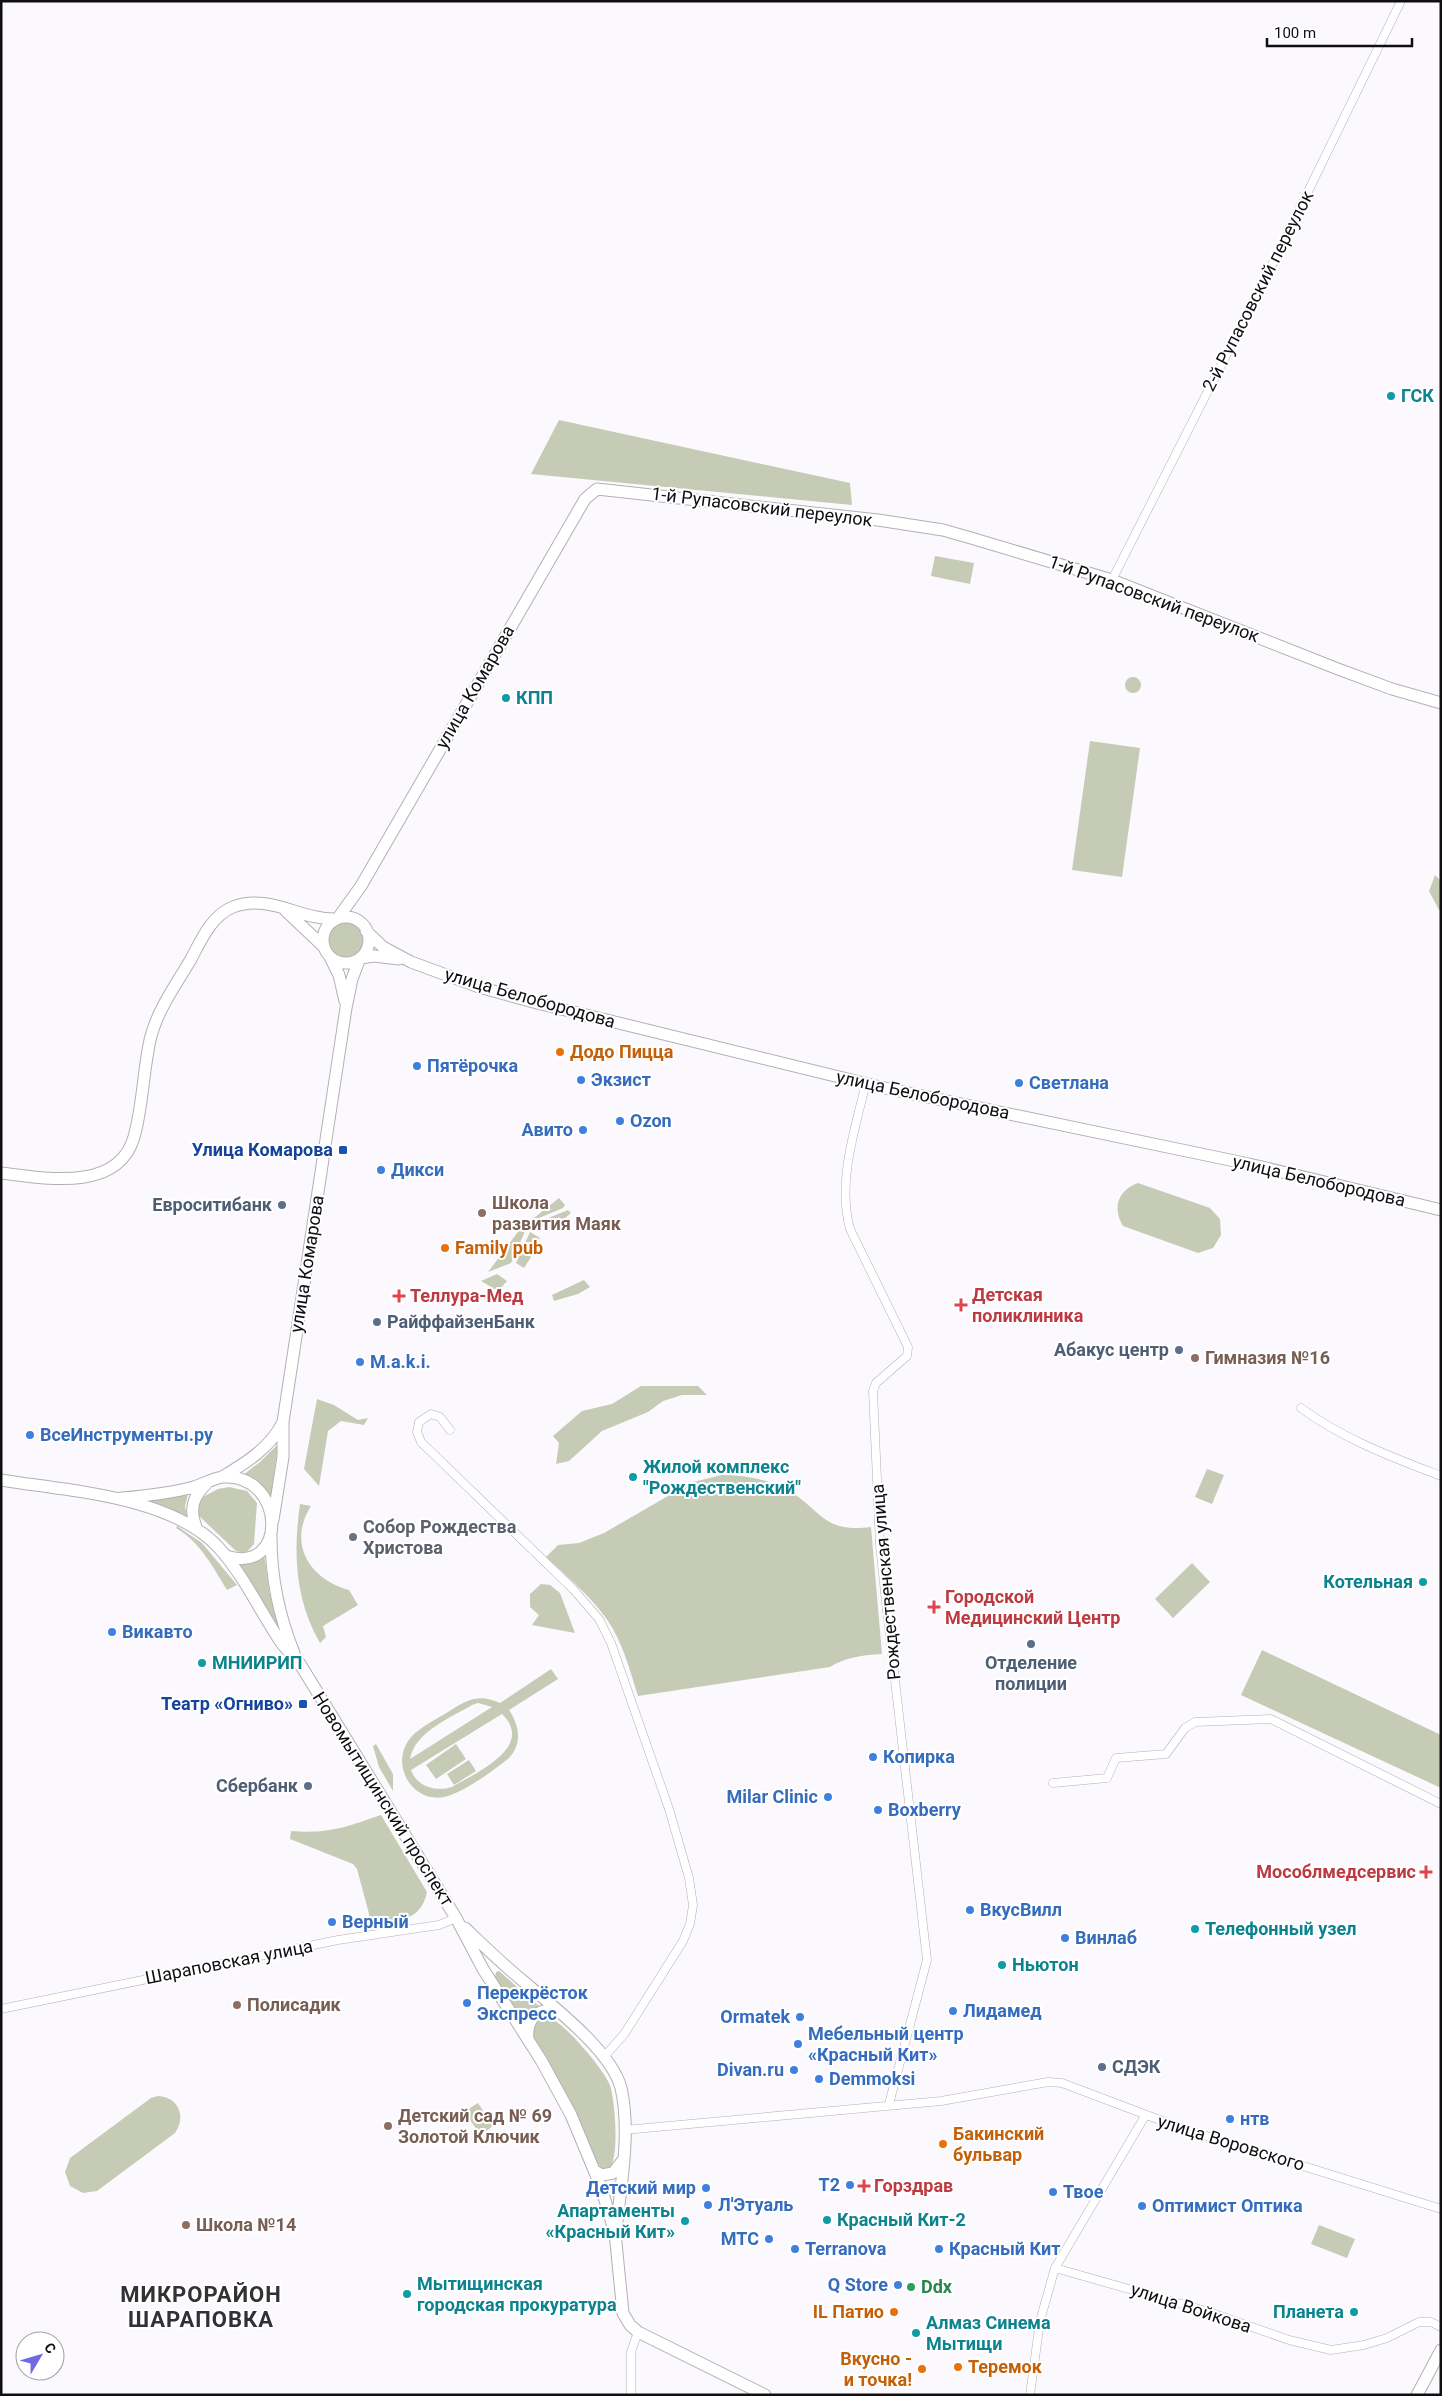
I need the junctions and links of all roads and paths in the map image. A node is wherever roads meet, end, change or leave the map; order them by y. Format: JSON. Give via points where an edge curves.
{"nodes":[{"id":1,"x":1401,"y":1,"type":"edge"},
{"id":2,"x":593,"y":491,"type":"joint"},
{"id":3,"x":1112,"y":580,"type":"junction"},
{"id":4,"x":1441,"y":703,"type":"edge"},
{"id":5,"x":361,"y":886,"type":"junction"},
{"id":6,"x":281,"y":907,"type":"junction"},
{"id":7,"x":337,"y":919,"type":"junction"},
{"id":8,"x":364,"y":928,"type":"junction"},
{"id":9,"x":327,"y":952,"type":"junction"},
{"id":10,"x":360,"y":958,"type":"junction"},
{"id":11,"x":411,"y":962,"type":"junction"},
{"id":12,"x":346,"y":1008,"type":"junction"},
{"id":13,"x":866,"y":1083,"type":"junction"},
{"id":14,"x":1,"y":1173,"type":"edge"},
{"id":15,"x":1441,"y":1210,"type":"edge"},
{"id":16,"x":1301,"y":1408,"type":"dead end"},
{"id":17,"x":283,"y":1422,"type":"junction"},
{"id":18,"x":450,"y":1430,"type":"dead end"},
{"id":19,"x":1441,"y":1476,"type":"edge"},
{"id":20,"x":222,"y":1477,"type":"junction"},
{"id":21,"x":1,"y":1480,"type":"edge"},
{"id":22,"x":207,"y":1483,"type":"junction"},
{"id":23,"x":113,"y":1498,"type":"junction"},
{"id":24,"x":273,"y":1520,"type":"junction"},
{"id":25,"x":196,"y":1527,"type":"junction"},
{"id":26,"x":272,"y":1535,"type":"junction"},
{"id":27,"x":226,"y":1556,"type":"junction"},
{"id":28,"x":299,"y":1663,"type":"junction"},
{"id":29,"x":1053,"y":1783,"type":"dead end"},
{"id":30,"x":1441,"y":1804,"type":"edge"},
{"id":31,"x":456,"y":1918,"type":"junction"},
{"id":32,"x":1,"y":2009,"type":"edge"},
{"id":33,"x":560,"y":2013,"type":"junction"},
{"id":34,"x":528,"y":2039,"type":"junction"},
{"id":35,"x":604,"y":2057,"type":"junction"},
{"id":36,"x":889,"y":2104,"type":"junction"},
{"id":37,"x":1145,"y":2116,"type":"junction"},
{"id":38,"x":624,"y":2130,"type":"junction"},
{"id":39,"x":624,"y":2158,"type":"junction"},
{"id":40,"x":595,"y":2171,"type":"junction"},
{"id":41,"x":1441,"y":2209,"type":"edge"},
{"id":42,"x":615,"y":2233,"type":"junction"},
{"id":43,"x":1055,"y":2268,"type":"junction"},
{"id":44,"x":1441,"y":2327,"type":"edge"},
{"id":45,"x":638,"y":2332,"type":"junction"},
{"id":46,"x":1441,"y":2350,"type":"edge"},
{"id":47,"x":631,"y":2395,"type":"edge"},
{"id":48,"x":765,"y":2395,"type":"edge"},
{"id":49,"x":1030,"y":2395,"type":"edge"},
{"id":50,"x":1417,"y":2395,"type":"edge"}],
"edges":[{"from":1,"to":3,"type":"street","name":"2-й Рупасовский переулок"},
{"from":2,"to":3,"type":"street","name":"1-й Рупасовский переулок","via":[[602,488],[912,525],[971,538]]},
{"from":2,"to":5,"type":"street","name":"улица Комарова","via":[[585,499]]},
{"from":3,"to":4,"type":"street","name":"1-й Рупасовский переулок","via":[[1338,669]]},
{"from":5,"to":7,"type":"street","name":"улица Комарова"},
{"from":5,"to":8,"type":"street","name":"улица Комарова","via":[[356,904]]},
{"from":6,"to":7,"type":"street","via":[[309,916]]},
{"from":6,"to":9,"type":"street"},
{"from":6,"to":14,"type":"street","via":[[263,903],[232,907],[218,916],[201,939],[157,1018],[150,1040],[134,1137],[119,1162],[97,1174],[73,1179]]},
{"from":7,"to":8,"type":"street","via":[[351,918]]},
{"from":7,"to":9,"type":"street","via":[[324,931]]},
{"from":8,"to":10,"type":"street","via":[[368,943]]},
{"from":8,"to":11,"type":"street","name":"улица Белобородова","via":[[383,947]]},
{"from":9,"to":10,"type":"street","via":[[346,963]]},
{"from":9,"to":12,"type":"street","name":"улица Комарова","via":[[341,984]]},
{"from":10,"to":11,"type":"street","name":"улица Белобородова","via":[[380,956]]},
{"from":10,"to":12,"type":"street","name":"улица Комарова"},
{"from":11,"to":13,"type":"street","name":"улица Белобородова","via":[[479,987],[537,1003]]},
{"from":12,"to":17,"type":"street","name":"улица Комарова"},
{"from":13,"to":15,"type":"street","name":"улица Белобородова","via":[[1248,1164]]},
{"from":13,"to":36,"type":"street","name":"Рождественская улица","via":[[847,1176],[846,1211],[853,1237],[908,1347],[907,1356],[876,1383],[873,1391],[884,1583],[927,1960]]},
{"from":16,"to":19,"type":"street","via":[[1322,1424]]},
{"from":17,"to":20,"type":"street","via":[[262,1450]]},
{"from":17,"to":24,"type":"street","name":"улица Комарова","via":[[283,1457]]},
{"from":18,"to":35,"type":"street","via":[[440,1417],[431,1414],[419,1422],[416,1432],[421,1442],[573,1589],[606,1632],[657,1771],[689,1878],[692,1914],[683,1941],[625,2033]]},
{"from":20,"to":22,"type":"street"},
{"from":20,"to":24,"type":"street","via":[[255,1487],[266,1499]]},
{"from":21,"to":23,"type":"street","name":"Новомытищинский проспект"},
{"from":22,"to":23,"type":"street","via":[[167,1492]]},
{"from":22,"to":25,"type":"street","via":[[193,1501],[192,1516]]},
{"from":23,"to":25,"type":"street","name":"Новомытищинский проспект","via":[[171,1515]]},
{"from":24,"to":26,"type":"street"},
{"from":25,"to":27,"type":"street","name":"Новомытищинский проспект"},
{"from":26,"to":27,"type":"street","via":[[261,1550],[246,1559]]},
{"from":26,"to":28,"type":"street","via":[[272,1562],[280,1612]]},
{"from":27,"to":28,"type":"street","name":"Новомытищинский проспект","via":[[281,1642]]},
{"from":28,"to":31,"type":"street","name":"Новомытищинский проспект"},
{"from":29,"to":30,"type":"street","via":[[1107,1778],[1116,1758],[1166,1754],[1185,1728],[1195,1722],[1272,1719]]},
{"from":31,"to":32,"type":"street","name":"Шараповская улица","via":[[439,1925],[328,1942]]},
{"from":31,"to":33,"type":"street","name":"Новомытищинский проспект"},
{"from":31,"to":34,"type":"street","name":"Новомытищинский проспект","via":[[484,1970]]},
{"from":33,"to":34,"type":"street","via":[[546,2010],[534,2016],[529,2023]]},
{"from":33,"to":35,"type":"street","name":"Новомытищинский проспект"},
{"from":34,"to":40,"type":"street","name":"Новомытищинский проспект","via":[[560,2094]]},
{"from":35,"to":38,"type":"street","name":"Новомытищинский проспект","via":[[620,2087]]},
{"from":36,"to":37,"type":"street","name":"улица Воровского","via":[[941,2101],[1048,2082],[1062,2083]]},
{"from":36,"to":38,"type":"street","name":"улица Воровского"},
{"from":37,"to":41,"type":"street","name":"улица Воровского"},
{"from":37,"to":43,"type":"street"},
{"from":38,"to":39,"type":"street","name":"Новомытищинский проспект"},
{"from":39,"to":40,"type":"street","via":[[613,2173],[602,2175]]},
{"from":39,"to":42,"type":"street","name":"Новомытищинский проспект"},
{"from":40,"to":42,"type":"street","name":"Новомытищинский проспект"},
{"from":42,"to":45,"type":"street","name":"Новомытищинский проспект","via":[[623,2313]]},
{"from":43,"to":44,"type":"street","name":"улица Войкова","via":[[1331,2350],[1387,2338],[1419,2322],[1431,2322]]},
{"from":43,"to":49,"type":"street","via":[[1040,2321]]},
{"from":45,"to":47,"type":"street","via":[[631,2352]]},
{"from":45,"to":48,"type":"street"},
{"from":46,"to":50,"type":"street"}]}
